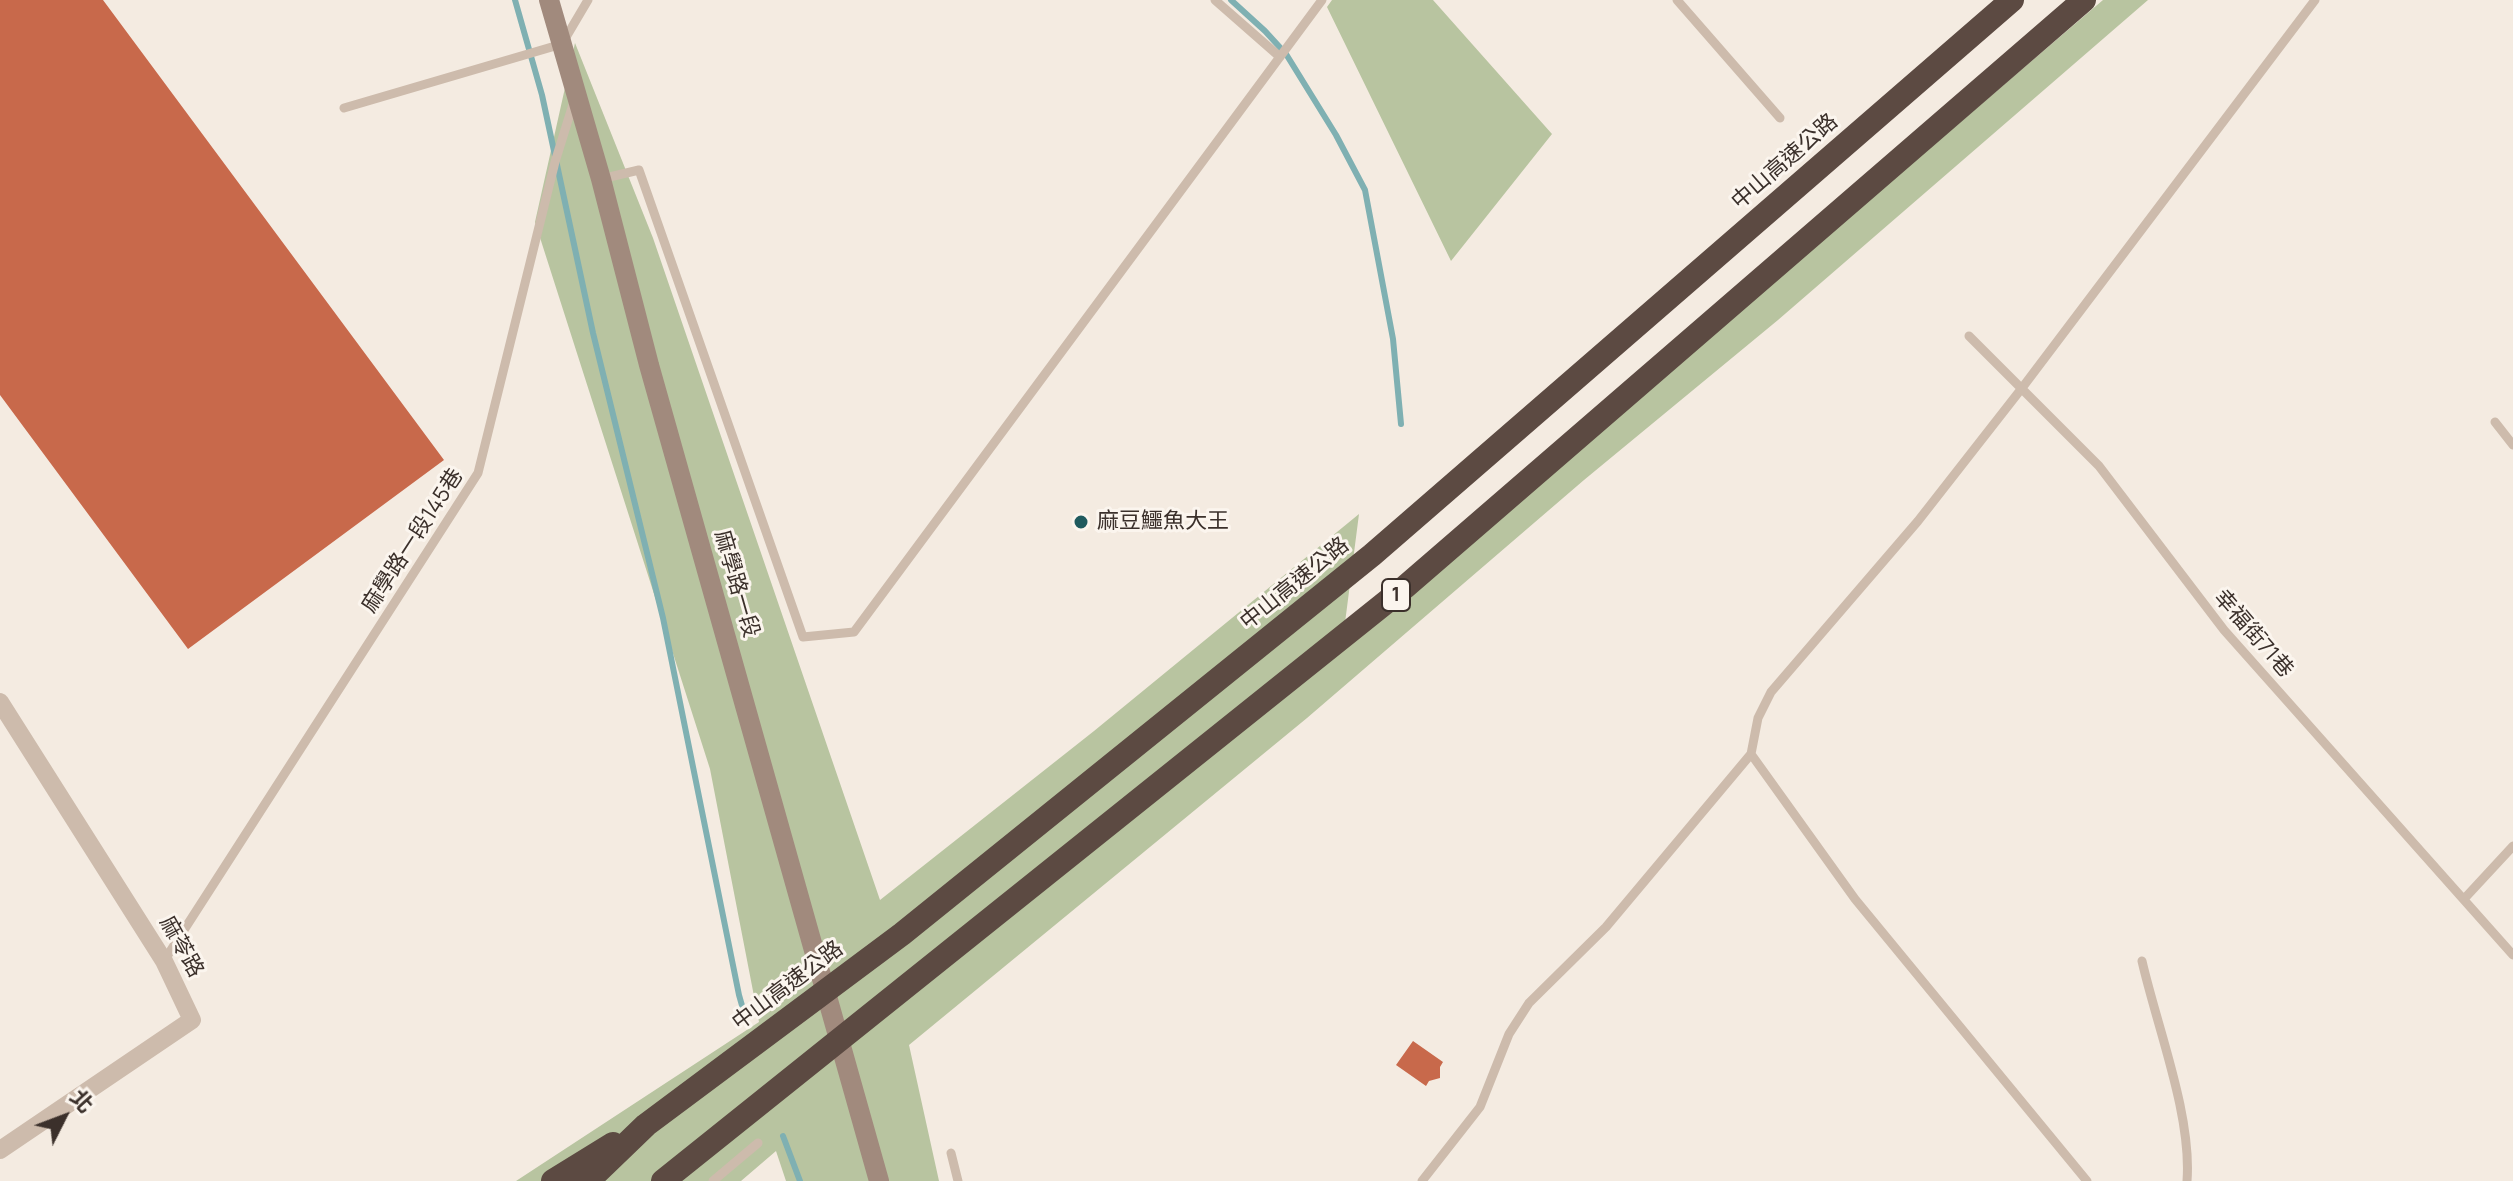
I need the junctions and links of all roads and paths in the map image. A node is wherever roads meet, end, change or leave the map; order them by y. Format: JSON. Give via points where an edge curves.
{"nodes":[{"id":1,"x":549,"y":0,"type":"edge"},
{"id":2,"x":588,"y":0,"type":"edge"},
{"id":3,"x":1215,"y":0,"type":"edge"},
{"id":4,"x":1322,"y":0,"type":"edge"},
{"id":5,"x":1677,"y":0,"type":"edge"},
{"id":6,"x":2012,"y":0,"type":"edge"},
{"id":7,"x":2084,"y":0,"type":"edge"},
{"id":8,"x":2315,"y":0,"type":"edge"},
{"id":9,"x":562,"y":44,"type":"junction"},
{"id":10,"x":1280,"y":57,"type":"junction"},
{"id":11,"x":577,"y":91,"type":"junction"},
{"id":12,"x":344,"y":108,"type":"dead end"},
{"id":13,"x":1780,"y":118,"type":"dead end"},
{"id":14,"x":601,"y":179,"type":"junction"},
{"id":15,"x":1969,"y":336,"type":"dead end"},
{"id":16,"x":2022,"y":388,"type":"junction"},
{"id":17,"x":2495,"y":422,"type":"dead end"},
{"id":18,"x":2513,"y":445,"type":"edge"},
{"id":19,"x":2,"y":707,"type":"edge"},
{"id":20,"x":1751,"y":754,"type":"junction"},
{"id":21,"x":2513,"y":846,"type":"edge"},
{"id":22,"x":2464,"y":899,"type":"junction"},
{"id":23,"x":2513,"y":955,"type":"edge"},
{"id":24,"x":164,"y":961,"type":"junction"},
{"id":25,"x":2142,"y":961,"type":"dead end"},
{"id":26,"x":646,"y":1125,"type":"junction"},
{"id":27,"x":758,"y":1143,"type":"dead end"},
{"id":28,"x":0,"y":1150,"type":"edge"},
{"id":29,"x":951,"y":1153,"type":"dead end"},
{"id":30,"x":678,"y":1172,"type":"edge"},
{"id":31,"x":553,"y":1181,"type":"edge"},
{"id":32,"x":588,"y":1181,"type":"edge"},
{"id":33,"x":663,"y":1181,"type":"edge"},
{"id":34,"x":713,"y":1181,"type":"edge"},
{"id":35,"x":879,"y":1181,"type":"edge"},
{"id":36,"x":958,"y":1181,"type":"edge"},
{"id":37,"x":1422,"y":1181,"type":"edge"},
{"id":38,"x":2087,"y":1181,"type":"edge"},
{"id":39,"x":2187,"y":1181,"type":"edge"}],
"edges":[{"from":1,"to":9,"type":"main road","name":"麻學路一段"},
{"from":2,"to":9,"type":"lane"},
{"from":3,"to":10,"type":"lane"},
{"from":4,"to":10,"type":"lane"},
{"from":5,"to":13,"type":"lane"},
{"from":6,"to":26,"type":"highway","name":"中山高速公路","number":"1","via":[[1372,555],[902,934]]},
{"from":7,"to":30,"type":"highway","number":"1","via":[[1405,587]]},
{"from":8,"to":16,"type":"lane"},
{"from":9,"to":11,"type":"main road","name":"麻學路一段"},
{"from":9,"to":12,"type":"lane"},
{"from":10,"to":14,"type":"lane","via":[[854,632],[803,637],[639,170]]},
{"from":11,"to":14,"type":"main road","name":"麻學路一段"},
{"from":11,"to":24,"type":"lane","name":"麻學路一段145巷","via":[[478,473]]},
{"from":14,"to":35,"type":"main road","name":"麻學路一段"},
{"from":15,"to":16,"type":"lane","name":"幸福街71巷"},
{"from":16,"to":20,"type":"lane","via":[[1918,521],[1771,692],[1758,718]]},
{"from":16,"to":22,"type":"lane","name":"幸福街71巷","via":[[2099,466],[2224,630]]},
{"from":17,"to":18,"type":"lane"},
{"from":19,"to":24,"type":"street","name":"麻苓路"},
{"from":20,"to":37,"type":"lane","via":[[1606,927],[1529,1003],[1509,1034],[1480,1107]]},
{"from":20,"to":38,"type":"lane","via":[[1855,899]]},
{"from":21,"to":22,"type":"lane"},
{"from":22,"to":23,"type":"lane","name":"幸福街71巷"},
{"from":24,"to":28,"type":"street","name":"麻苓路","via":[[192,1020]]},
{"from":25,"to":39,"type":"lane","via":[[2187,1141]]},
{"from":26,"to":31,"type":"highway"},
{"from":26,"to":32,"type":"highway","name":"中山高速公路","number":"1"},
{"from":27,"to":34,"type":"lane"},
{"from":29,"to":36,"type":"lane"},
{"from":30,"to":33,"type":"highway","number":"1"}]}
